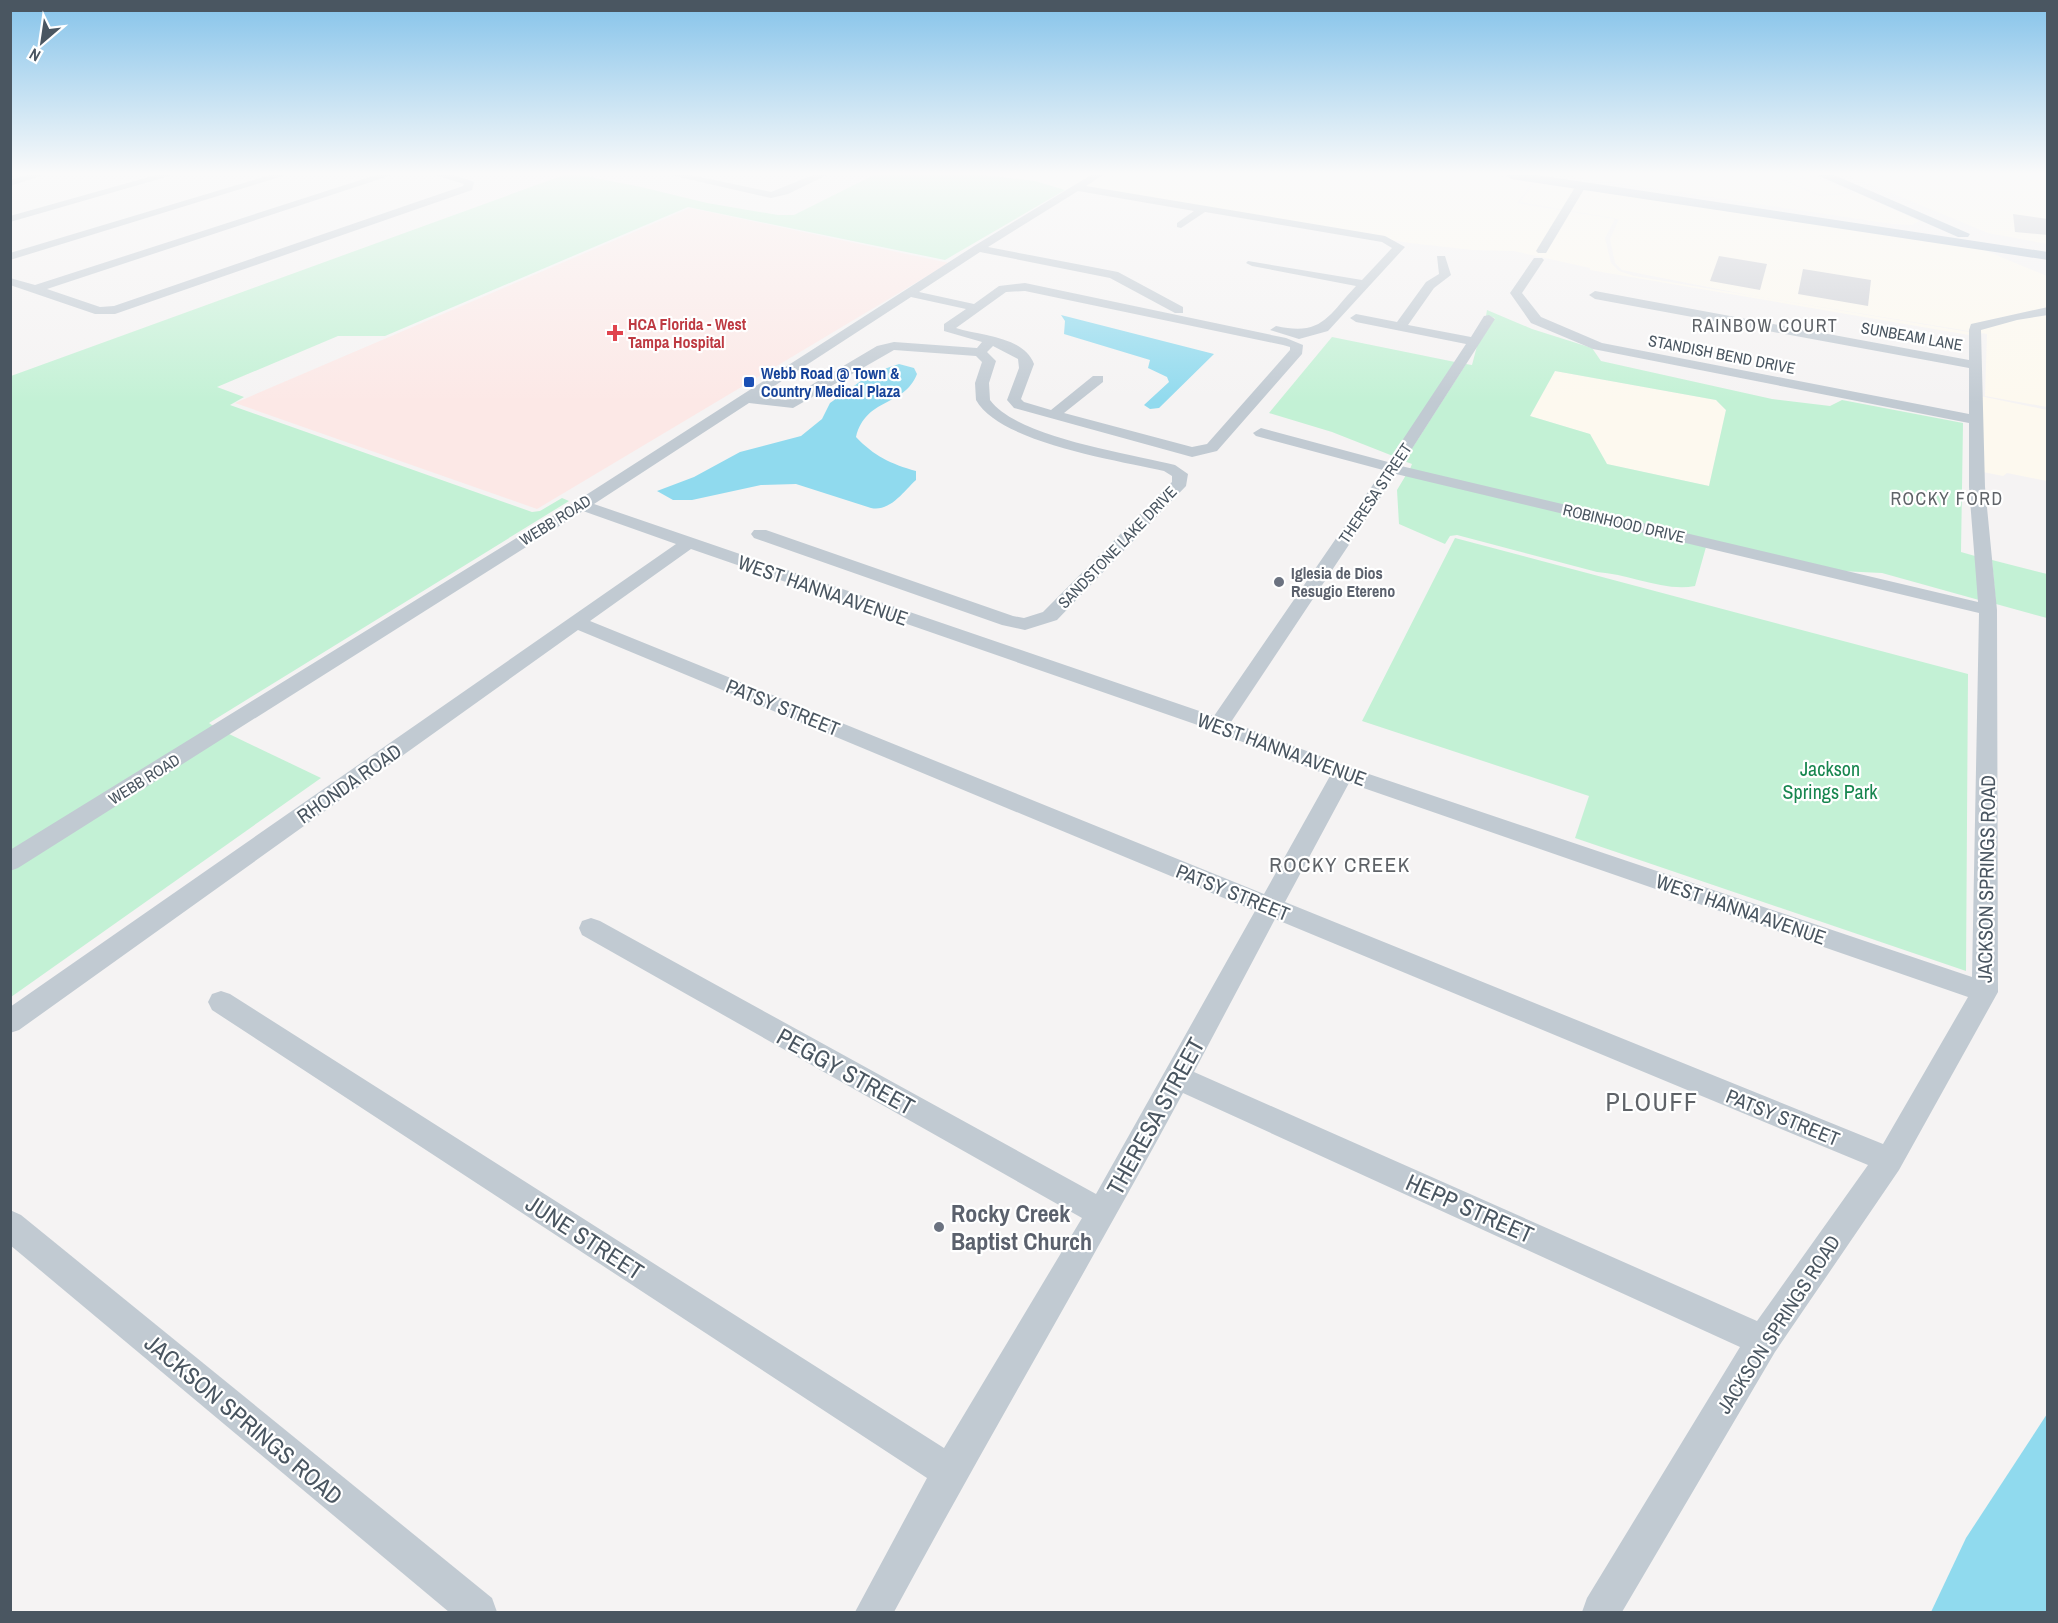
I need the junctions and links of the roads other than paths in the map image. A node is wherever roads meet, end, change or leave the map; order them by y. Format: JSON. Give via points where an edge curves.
{"nodes":[{"id":1,"x":153,"y":251,"type":"edge"},
{"id":2,"x":288,"y":251,"type":"edge"},
{"id":3,"x":974,"y":251,"type":"edge"},
{"id":4,"x":990,"y":251,"type":"edge"},
{"id":5,"x":1002,"y":251,"type":"edge"},
{"id":6,"x":1396,"y":251,"type":"edge"},
{"id":7,"x":1543,"y":251,"type":"edge"},
{"id":8,"x":2007,"y":251,"type":"edge"},
{"id":9,"x":2015,"y":251,"type":"edge"},
{"id":10,"x":2020,"y":252,"type":"junction"},
{"id":11,"x":999,"y":253,"type":"junction"},
{"id":12,"x":2048,"y":256,"type":"edge"},
{"id":13,"x":1441,"y":258,"type":"dead end"},
{"id":14,"x":1252,"y":262,"type":"dead end"},
{"id":15,"x":2043,"y":266,"type":"edge"},
{"id":16,"x":10,"y":281,"type":"edge"},
{"id":17,"x":1365,"y":284,"type":"junction"},
{"id":18,"x":36,"y":289,"type":"junction"},
{"id":19,"x":915,"y":289,"type":"junction"},
{"id":20,"x":1595,"y":295,"type":"dead end"},
{"id":21,"x":982,"y":304,"type":"junction"},
{"id":22,"x":2048,"y":311,"type":"edge"},
{"id":23,"x":1356,"y":318,"type":"dead end"},
{"id":24,"x":1489,"y":319,"type":"dead end"},
{"id":25,"x":1400,"y":327,"type":"junction"},
{"id":26,"x":1474,"y":342,"type":"junction"},
{"id":27,"x":985,"y":347,"type":"junction"},
{"id":28,"x":1976,"y":365,"type":"junction"},
{"id":29,"x":1098,"y":379,"type":"dead end"},
{"id":30,"x":751,"y":394,"type":"junction"},
{"id":31,"x":1053,"y":415,"type":"junction"},
{"id":32,"x":1977,"y":420,"type":"junction"},
{"id":33,"x":1261,"y":433,"type":"dead end"},
{"id":34,"x":1392,"y":468,"type":"junction"},
{"id":35,"x":580,"y":504,"type":"junction"},
{"id":36,"x":760,"y":534,"type":"dead end"},
{"id":37,"x":688,"y":543,"type":"junction"},
{"id":38,"x":1988,"y":610,"type":"junction"},
{"id":39,"x":577,"y":622,"type":"junction"},
{"id":40,"x":1219,"y":725,"type":"junction"},
{"id":41,"x":1343,"y":772,"type":"junction"},
{"id":42,"x":10,"y":862,"type":"edge"},
{"id":43,"x":1270,"y":907,"type":"junction"},
{"id":44,"x":591,"y":928,"type":"dead end"},
{"id":45,"x":1985,"y":992,"type":"junction"},
{"id":46,"x":221,"y":1002,"type":"dead end"},
{"id":47,"x":10,"y":1022,"type":"edge"},
{"id":48,"x":1177,"y":1077,"type":"junction"},
{"id":49,"x":1889,"y":1161,"type":"junction"},
{"id":50,"x":1102,"y":1213,"type":"junction"},
{"id":51,"x":10,"y":1225,"type":"edge"},
{"id":52,"x":1763,"y":1340,"type":"junction"},
{"id":53,"x":950,"y":1472,"type":"junction"},
{"id":54,"x":478,"y":1612,"type":"edge"},
{"id":55,"x":874,"y":1612,"type":"edge"},
{"id":56,"x":1601,"y":1612,"type":"edge"}],
"edges":[{"from":1,"to":18,"type":"street"},
{"from":2,"to":18,"type":"street","via":[[115,310],[99,311]]},
{"from":3,"to":19,"type":"street","name":"WEBB ROAD"},
{"from":4,"to":11,"type":"street"},
{"from":5,"to":11,"type":"street"},
{"from":6,"to":17,"type":"street"},
{"from":7,"to":32,"type":"street","name":"STANDISH BEND DRIVE","via":[[1516,293],[1536,320],[1598,346]]},
{"from":8,"to":15,"type":"main road"},
{"from":9,"to":10,"type":"main road"},
{"from":10,"to":12,"type":"main road"},
{"from":10,"to":15,"type":"main road"},
{"from":11,"to":17,"type":"street","via":[[1114,275],[1173,309],[1299,334],[1323,328]]},
{"from":13,"to":25,"type":"street","via":[[1444,275],[1430,285]]},
{"from":14,"to":17,"type":"street"},
{"from":16,"to":18,"type":"street"},
{"from":19,"to":21,"type":"street"},
{"from":19,"to":30,"type":"street","name":"WEBB ROAD"},
{"from":20,"to":28,"type":"street","name":"SUNBEAM LANE"},
{"from":21,"to":27,"type":"street","via":[[949,327],[950,332]]},
{"from":21,"to":31,"type":"street","via":[[1003,289],[1025,287],[1296,345],[1297,351],[1212,448],[1192,452]]},
{"from":22,"to":28,"type":"street","name":"JACKSON SPRINGS ROAD","via":[[2016,315],[1976,327]]},
{"from":23,"to":25,"type":"street"},
{"from":24,"to":26,"type":"street","name":"THERESA STREET"},
{"from":25,"to":26,"type":"street"},
{"from":26,"to":34,"type":"street","name":"THERESA STREET"},
{"from":27,"to":30,"type":"street","via":[[882,349],[788,405]]},
{"from":27,"to":31,"type":"street","via":[[1010,346],[1024,354],[1027,361],[1014,400]]},
{"from":27,"to":36,"type":"street","name":"SANDSTONE LAKE DRIVE","via":[[989,361],[981,388],[985,404],[1002,418],[1027,431],[1180,474],[1180,483],[1050,616],[1025,624],[1009,621]]},
{"from":28,"to":32,"type":"street","name":"JACKSON SPRINGS ROAD"},
{"from":29,"to":31,"type":"street"},
{"from":30,"to":35,"type":"street","name":"WEBB ROAD"},
{"from":32,"to":38,"type":"street","name":"JACKSON SPRINGS ROAD","via":[[1977,487]]},
{"from":33,"to":34,"type":"street","name":"ROBINHOOD DRIVE"},
{"from":34,"to":38,"type":"street","name":"ROBINHOOD DRIVE"},
{"from":34,"to":40,"type":"street","name":"THERESA STREET"},
{"from":35,"to":37,"type":"street","name":"WEST HANNA AVENUE"},
{"from":35,"to":42,"type":"street","name":"WEBB ROAD"},
{"from":37,"to":39,"type":"street","name":"RHONDA ROAD"},
{"from":37,"to":40,"type":"street","name":"WEST HANNA AVENUE"},
{"from":38,"to":45,"type":"street","name":"JACKSON SPRINGS ROAD"},
{"from":39,"to":43,"type":"street","name":"PATSY STREET"},
{"from":39,"to":47,"type":"street","name":"RHONDA ROAD"},
{"from":40,"to":41,"type":"street","name":"WEST HANNA AVENUE"},
{"from":41,"to":43,"type":"street","name":"THERESA STREET"},
{"from":41,"to":45,"type":"street","name":"WEST HANNA AVENUE"},
{"from":43,"to":48,"type":"street","name":"THERESA STREET"},
{"from":43,"to":49,"type":"street","name":"PATSY STREET"},
{"from":44,"to":50,"type":"street","name":"PEGGY STREET"},
{"from":45,"to":49,"type":"street","name":"JACKSON SPRINGS ROAD"},
{"from":46,"to":53,"type":"street","name":"JUNE STREET"},
{"from":48,"to":50,"type":"street","name":"THERESA STREET"},
{"from":48,"to":52,"type":"street","name":"HEPP STREET"},
{"from":49,"to":52,"type":"street","name":"JACKSON SPRINGS ROAD"},
{"from":50,"to":53,"type":"street","name":"THERESA STREET"},
{"from":51,"to":54,"type":"street","name":"JACKSON SPRINGS ROAD"},
{"from":52,"to":56,"type":"street","name":"JACKSON SPRINGS ROAD"},
{"from":53,"to":55,"type":"street","name":"THERESA STREET"}]}
